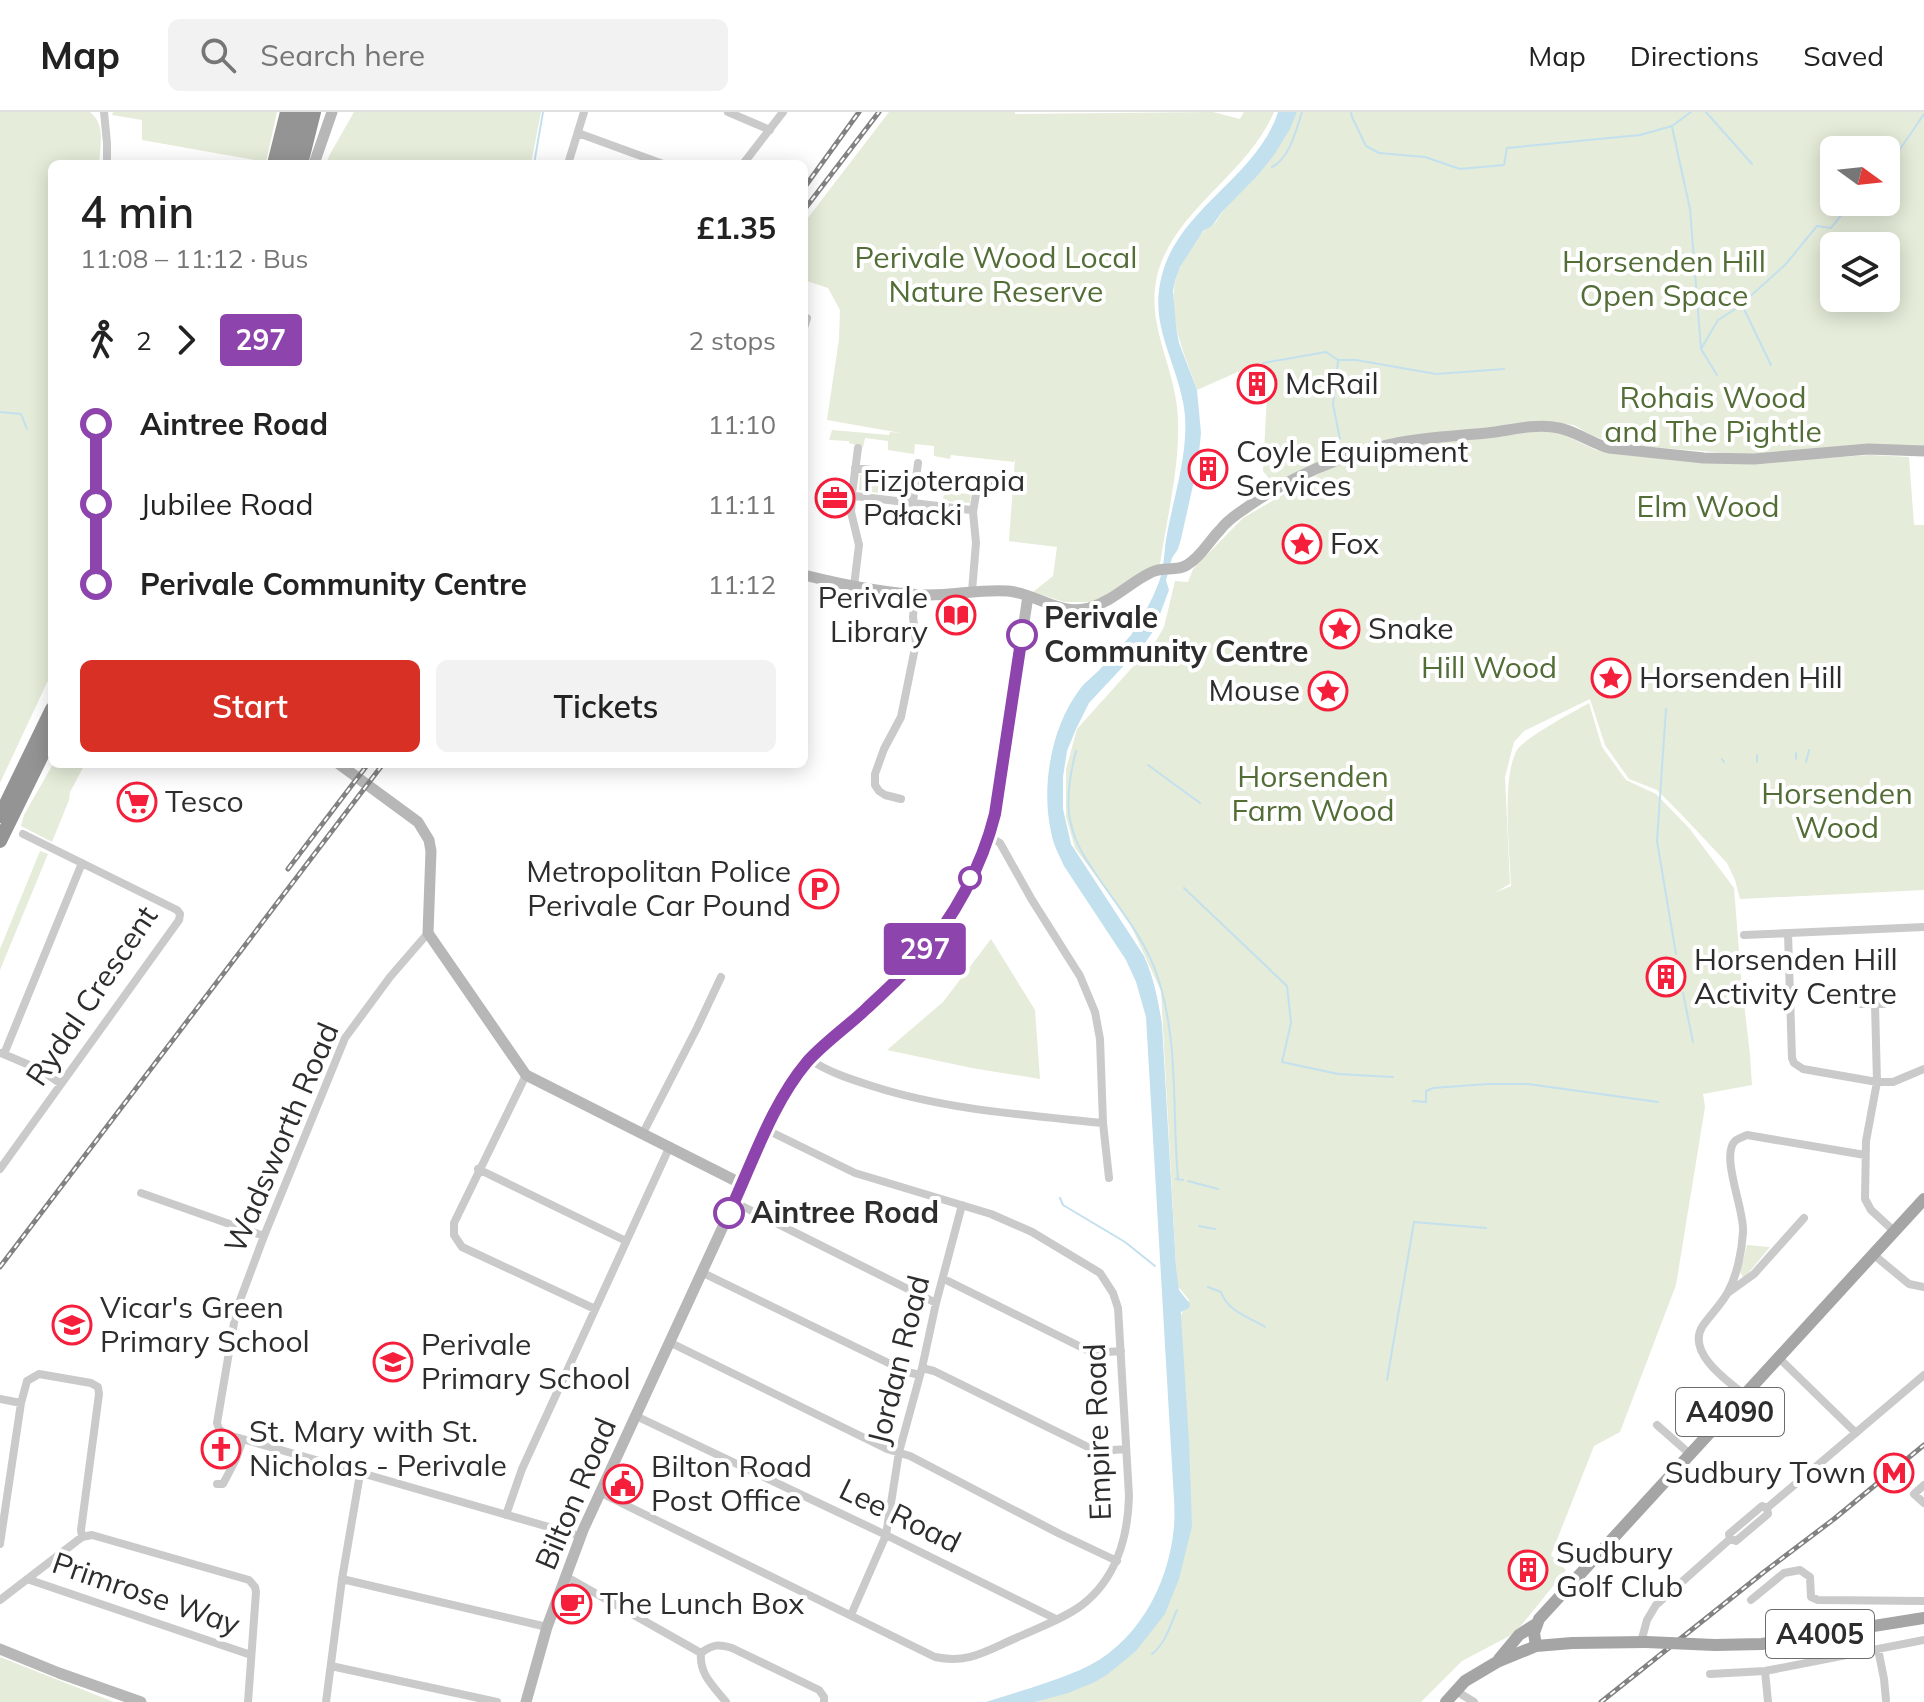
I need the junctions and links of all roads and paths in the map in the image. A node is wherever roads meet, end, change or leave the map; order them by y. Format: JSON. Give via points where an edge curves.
{"nodes":[{"id":1,"x":104,"y":112,"type":"edge"},
{"id":2,"x":287,"y":112,"type":"edge"},
{"id":3,"x":301,"y":112,"type":"edge"},
{"id":4,"x":314,"y":112,"type":"edge"},
{"id":5,"x":332,"y":112,"type":"edge"},
{"id":6,"x":339,"y":112,"type":"edge"},
{"id":7,"x":584,"y":112,"type":"edge"},
{"id":8,"x":728,"y":112,"type":"edge"},
{"id":9,"x":783,"y":112,"type":"edge"},
{"id":10,"x":770,"y":130,"type":"junction"},
{"id":11,"x":578,"y":133,"type":"junction"},
{"id":12,"x":323,"y":137,"type":"junction"},
{"id":13,"x":107,"y":160,"type":"edge"},
{"id":14,"x":275,"y":160,"type":"edge"},
{"id":15,"x":288,"y":160,"type":"edge"},
{"id":16,"x":302,"y":160,"type":"edge"},
{"id":17,"x":315,"y":160,"type":"edge"},
{"id":18,"x":569,"y":160,"type":"edge"},
{"id":19,"x":652,"y":160,"type":"edge"},
{"id":20,"x":746,"y":160,"type":"edge"},
{"id":21,"x":858,"y":448,"type":"dead end"},
{"id":22,"x":1924,"y":451,"type":"edge"},
{"id":23,"x":918,"y":463,"type":"dead end"},
{"id":24,"x":855,"y":468,"type":"junction"},
{"id":25,"x":880,"y":471,"type":"dead end"},
{"id":26,"x":995,"y":483,"type":"dead end"},
{"id":27,"x":854,"y":496,"type":"junction"},
{"id":28,"x":913,"y":502,"type":"junction"},
{"id":29,"x":973,"y":512,"type":"junction"},
{"id":30,"x":808,"y":576,"type":"edge"},
{"id":31,"x":854,"y":586,"type":"junction"},
{"id":32,"x":972,"y":591,"type":"junction"},
{"id":33,"x":915,"y":594,"type":"junction"},
{"id":34,"x":1028,"y":596,"type":"junction"},
{"id":35,"x":48,"y":717,"type":"edge"},
{"id":36,"x":48,"y":743,"type":"edge"},
{"id":37,"x":48,"y":752,"type":"edge"},
{"id":38,"x":345,"y":768,"type":"edge"},
{"id":39,"x":30,"y":781,"type":"junction"},
{"id":40,"x":901,"y":799,"type":"dead end"},
{"id":41,"x":0,"y":816,"type":"edge"},
{"id":42,"x":23,"y":834,"type":"dead end"},
{"id":43,"x":989,"y":836,"type":"junction"},
{"id":44,"x":0,"y":841,"type":"edge"},
{"id":45,"x":82,"y":863,"type":"junction"},
{"id":46,"x":1924,"y":927,"type":"edge"},
{"id":47,"x":428,"y":933,"type":"junction"},
{"id":48,"x":1788,"y":933,"type":"junction"},
{"id":49,"x":1744,"y":935,"type":"dead end"},
{"id":50,"x":721,"y":977,"type":"dead end"},
{"id":51,"x":1860,"y":1004,"type":"dead end"},
{"id":52,"x":1875,"y":1004,"type":"junction"},
{"id":53,"x":1890,"y":1004,"type":"dead end"},
{"id":54,"x":2,"y":1053,"type":"edge"},
{"id":55,"x":809,"y":1059,"type":"junction"},
{"id":56,"x":1924,"y":1069,"type":"edge"},
{"id":57,"x":526,"y":1075,"type":"junction"},
{"id":58,"x":1877,"y":1082,"type":"junction"},
{"id":59,"x":61,"y":1084,"type":"junction"},
{"id":60,"x":1103,"y":1123,"type":"junction"},
{"id":61,"x":767,"y":1130,"type":"junction"},
{"id":62,"x":643,"y":1133,"type":"junction"},
{"id":63,"x":670,"y":1146,"type":"junction"},
{"id":64,"x":1865,"y":1155,"type":"junction"},
{"id":65,"x":0,"y":1169,"type":"edge"},
{"id":66,"x":478,"y":1169,"type":"junction"},
{"id":67,"x":1109,"y":1178,"type":"dead end"},
{"id":68,"x":742,"y":1184,"type":"junction"},
{"id":69,"x":141,"y":1193,"type":"dead end"},
{"id":70,"x":1924,"y":1199,"type":"edge"},
{"id":71,"x":734,"y":1202,"type":"junction"},
{"id":72,"x":962,"y":1205,"type":"junction"},
{"id":73,"x":1804,"y":1218,"type":"dead end"},
{"id":74,"x":1895,"y":1232,"type":"junction"},
{"id":75,"x":264,"y":1236,"type":"junction"},
{"id":76,"x":626,"y":1241,"type":"junction"},
{"id":77,"x":1874,"y":1255,"type":"junction"},
{"id":78,"x":701,"y":1272,"type":"junction"},
{"id":79,"x":944,"y":1279,"type":"junction"},
{"id":80,"x":1924,"y":1287,"type":"edge"},
{"id":81,"x":1728,"y":1292,"type":"junction"},
{"id":82,"x":936,"y":1303,"type":"junction"},
{"id":83,"x":595,"y":1309,"type":"junction"},
{"id":84,"x":669,"y":1342,"type":"junction"},
{"id":85,"x":1121,"y":1351,"type":"junction"},
{"id":86,"x":1779,"y":1358,"type":"junction"},
{"id":87,"x":921,"y":1371,"type":"junction"},
{"id":88,"x":1924,"y":1375,"type":"edge"},
{"id":89,"x":1745,"y":1395,"type":"junction"},
{"id":90,"x":0,"y":1399,"type":"edge"},
{"id":91,"x":21,"y":1403,"type":"junction"},
{"id":92,"x":636,"y":1416,"type":"junction"},
{"id":93,"x":1657,"y":1425,"type":"dead end"},
{"id":94,"x":1856,"y":1433,"type":"junction"},
{"id":95,"x":243,"y":1439,"type":"junction"},
{"id":96,"x":1126,"y":1449,"type":"junction"},
{"id":97,"x":899,"y":1452,"type":"junction"},
{"id":98,"x":1691,"y":1455,"type":"junction"},
{"id":99,"x":352,"y":1471,"type":"junction"},
{"id":100,"x":217,"y":1484,"type":"dead end"},
{"id":101,"x":1924,"y":1485,"type":"edge"},
{"id":102,"x":599,"y":1492,"type":"junction"},
{"id":103,"x":1924,"y":1503,"type":"edge"},
{"id":104,"x":506,"y":1515,"type":"junction"},
{"id":105,"x":886,"y":1535,"type":"junction"},
{"id":106,"x":580,"y":1536,"type":"junction"},
{"id":107,"x":82,"y":1537,"type":"junction"},
{"id":108,"x":0,"y":1544,"type":"edge"},
{"id":109,"x":1117,"y":1561,"type":"junction"},
{"id":110,"x":565,"y":1576,"type":"junction"},
{"id":111,"x":27,"y":1579,"type":"junction"},
{"id":112,"x":342,"y":1579,"type":"junction"},
{"id":113,"x":0,"y":1599,"type":"edge"},
{"id":114,"x":1751,"y":1600,"type":"dead end"},
{"id":115,"x":1924,"y":1601,"type":"edge"},
{"id":116,"x":851,"y":1615,"type":"junction"},
{"id":117,"x":1924,"y":1618,"type":"edge"},
{"id":118,"x":1056,"y":1619,"type":"junction"},
{"id":119,"x":1536,"y":1624,"type":"junction"},
{"id":120,"x":547,"y":1627,"type":"junction"},
{"id":121,"x":1924,"y":1640,"type":"edge"},
{"id":122,"x":1644,"y":1642,"type":"junction"},
{"id":123,"x":1536,"y":1646,"type":"junction"},
{"id":124,"x":0,"y":1649,"type":"edge"},
{"id":125,"x":1878,"y":1649,"type":"junction"},
{"id":126,"x":701,"y":1653,"type":"junction"},
{"id":127,"x":251,"y":1655,"type":"junction"},
{"id":128,"x":1497,"y":1662,"type":"junction"},
{"id":129,"x":331,"y":1666,"type":"junction"},
{"id":130,"x":1765,"y":1671,"type":"junction"},
{"id":131,"x":1710,"y":1674,"type":"dead end"},
{"id":132,"x":1456,"y":1691,"type":"junction"},
{"id":133,"x":1886,"y":1700,"type":"dead end"},
{"id":134,"x":141,"y":1702,"type":"edge"},
{"id":135,"x":248,"y":1702,"type":"edge"},
{"id":136,"x":326,"y":1702,"type":"edge"},
{"id":137,"x":497,"y":1702,"type":"edge"},
{"id":138,"x":526,"y":1702,"type":"edge"},
{"id":139,"x":726,"y":1702,"type":"edge"},
{"id":140,"x":824,"y":1702,"type":"edge"},
{"id":141,"x":1446,"y":1702,"type":"edge"},
{"id":142,"x":1474,"y":1702,"type":"edge"},
{"id":143,"x":1768,"y":1702,"type":"edge"}],
"edges":[{"from":1,"to":13,"type":"street"},
{"from":2,"to":14,"type":"highway"},
{"from":3,"to":15,"type":"highway"},
{"from":4,"to":16,"type":"highway"},
{"from":5,"to":12,"type":"street"},
{"from":6,"to":12,"type":"street"},
{"from":7,"to":11,"type":"street"},
{"from":8,"to":10,"type":"street"},
{"from":9,"to":10,"type":"street"},
{"from":10,"to":20,"type":"street"},
{"from":11,"to":18,"type":"street"},
{"from":11,"to":19,"type":"street"},
{"from":12,"to":17,"type":"street"},
{"from":21,"to":24,"type":"street"},
{"from":22,"to":34,"type":"street","via":[[1704,458],[1609,448],[1547,427],[1396,443],[1339,458],[1268,494],[1232,518],[1186,566],[1152,571],[1115,597],[1085,609],[1061,608]]},
{"from":23,"to":28,"type":"street"},
{"from":24,"to":25,"type":"street"},
{"from":24,"to":27,"type":"street"},
{"from":26,"to":29,"type":"street","via":[[977,488]]},
{"from":27,"to":28,"type":"street"},
{"from":27,"to":31,"type":"street","via":[[851,512],[859,545]]},
{"from":28,"to":29,"type":"street"},
{"from":29,"to":32,"type":"street"},
{"from":30,"to":31,"type":"street"},
{"from":31,"to":33,"type":"street"},
{"from":32,"to":33,"type":"street"},
{"from":32,"to":34,"type":"street"},
{"from":33,"to":40,"type":"street","via":[[916,643],[901,717],[875,774],[879,791]]},
{"from":34,"to":43,"type":"street","name":"Bilton Road"},
{"from":35,"to":41,"type":"highway"},
{"from":36,"to":39,"type":"highway"},
{"from":37,"to":39,"type":"highway"},
{"from":38,"to":47,"type":"street","via":[[418,822],[429,840]]},
{"from":39,"to":44,"type":"highway"},
{"from":42,"to":45,"type":"street","name":"Rydal Crescent"},
{"from":43,"to":55,"type":"street","name":"Bilton Road","via":[[951,913],[918,959]]},
{"from":43,"to":60,"type":"street","via":[[1000,843],[1090,997],[1100,1039]]},
{"from":45,"to":54,"type":"street"},
{"from":45,"to":59,"type":"street","name":"Rydal Crescent","via":[[180,914]]},
{"from":46,"to":48,"type":"street"},
{"from":47,"to":57,"type":"street"},
{"from":47,"to":75,"type":"street","name":"Wadsworth Road","via":[[345,1038]]},
{"from":48,"to":49,"type":"street"},
{"from":48,"to":58,"type":"street","via":[[1794,1063]]},
{"from":50,"to":62,"type":"street"},
{"from":51,"to":52,"type":"street"},
{"from":52,"to":53,"type":"street"},
{"from":52,"to":58,"type":"street"},
{"from":54,"to":59,"type":"street"},
{"from":55,"to":60,"type":"street","via":[[912,1098]]},
{"from":55,"to":61,"type":"street","name":"Bilton Road"},
{"from":56,"to":58,"type":"street","via":[[1893,1082]]},
{"from":57,"to":62,"type":"street"},
{"from":57,"to":66,"type":"street"},
{"from":58,"to":64,"type":"street"},
{"from":59,"to":65,"type":"street","name":"Rydal Crescent"},
{"from":60,"to":67,"type":"street"},
{"from":61,"to":68,"type":"street","name":"Bilton Road"},
{"from":61,"to":72,"type":"street","name":"Empire Road","via":[[855,1173]]},
{"from":62,"to":63,"type":"street"},
{"from":63,"to":68,"type":"street"},
{"from":63,"to":76,"type":"street"},
{"from":64,"to":74,"type":"street","via":[[1867,1206]]},
{"from":64,"to":81,"type":"street","via":[[1747,1135],[1736,1140],[1731,1165],[1744,1228]]},
{"from":66,"to":76,"type":"street"},
{"from":66,"to":83,"type":"street","via":[[454,1223],[462,1247]]},
{"from":68,"to":71,"type":"street","name":"Bilton Road"},
{"from":69,"to":75,"type":"street"},
{"from":70,"to":74,"type":"main road","number":"A4090"},
{"from":71,"to":78,"type":"street","name":"Bilton Road"},
{"from":71,"to":82,"type":"street"},
{"from":72,"to":79,"type":"street","name":"Jordan Road"},
{"from":72,"to":85,"type":"street","name":"Empire Road","via":[[1020,1225],[1100,1273],[1116,1300]]},
{"from":73,"to":81,"type":"street","via":[[1754,1274]]},
{"from":74,"to":77,"type":"main road","number":"A4090"},
{"from":75,"to":95,"type":"street","name":"Wadsworth Road","via":[[236,1311],[217,1423],[225,1434]]},
{"from":76,"to":83,"type":"street"},
{"from":77,"to":80,"type":"street","via":[[1909,1284]]},
{"from":77,"to":86,"type":"main road","number":"A4090"},
{"from":78,"to":84,"type":"street","name":"Bilton Road"},
{"from":78,"to":87,"type":"street","via":[[907,1372]]},
{"from":79,"to":82,"type":"street","name":"Jordan Road"},
{"from":79,"to":85,"type":"street","via":[[1093,1353]]},
{"from":81,"to":89,"type":"street","via":[[1701,1330],[1699,1342],[1710,1363]]},
{"from":82,"to":87,"type":"street","name":"Jordan Road"},
{"from":83,"to":104,"type":"street"},
{"from":84,"to":92,"type":"street","name":"Bilton Road"},
{"from":84,"to":97,"type":"street"},
{"from":85,"to":96,"type":"street","name":"Empire Road"},
{"from":86,"to":89,"type":"main road","number":"A4090"},
{"from":86,"to":94,"type":"street"},
{"from":87,"to":96,"type":"street","via":[[934,1371],[1092,1449]]},
{"from":87,"to":97,"type":"street","name":"Jordan Road"},
{"from":88,"to":94,"type":"street"},
{"from":89,"to":98,"type":"main road","number":"A4090"},
{"from":90,"to":91,"type":"street"},
{"from":91,"to":107,"type":"street","via":[[27,1381],[39,1374],[98,1387]]},
{"from":91,"to":108,"type":"street"},
{"from":92,"to":102,"type":"street","name":"Bilton Road"},
{"from":92,"to":105,"type":"street","name":"Lee Road"},
{"from":93,"to":98,"type":"street"},
{"from":94,"to":122,"type":"street","via":[[1729,1534],[1730,1539],[1656,1605]]},
{"from":95,"to":99,"type":"street"},
{"from":95,"to":100,"type":"street","via":[[229,1475]]},
{"from":96,"to":109,"type":"street","name":"Empire Road","via":[[1129,1510]]},
{"from":97,"to":105,"type":"street","name":"Jordan Road"},
{"from":97,"to":109,"type":"street"},
{"from":98,"to":119,"type":"main road","number":"A4090"},
{"from":99,"to":104,"type":"street"},
{"from":99,"to":112,"type":"street"},
{"from":101,"to":103,"type":"street","via":[[1914,1494]]},
{"from":102,"to":106,"type":"street","name":"Bilton Road"},
{"from":102,"to":116,"type":"street","name":"Empire Road"},
{"from":104,"to":106,"type":"street"},
{"from":105,"to":116,"type":"street","name":"Jordan Road"},
{"from":105,"to":118,"type":"street","name":"Lee Road"},
{"from":106,"to":110,"type":"street","name":"Bilton Road"},
{"from":107,"to":111,"type":"street"},
{"from":107,"to":127,"type":"street","via":[[95,1536],[249,1580],[256,1592]]},
{"from":109,"to":118,"type":"street","name":"Empire Road","via":[[1091,1596]]},
{"from":110,"to":120,"type":"street","name":"Bilton Road"},
{"from":110,"to":126,"type":"street"},
{"from":111,"to":113,"type":"street"},
{"from":111,"to":127,"type":"street","name":"Primrose Way"},
{"from":112,"to":120,"type":"street"},
{"from":112,"to":129,"type":"street"},
{"from":114,"to":115,"type":"street","via":[[1784,1573],[1800,1570],[1810,1577],[1811,1597],[1818,1600]]},
{"from":116,"to":118,"type":"street","name":"Empire Road","via":[[951,1660],[982,1653]]},
{"from":117,"to":122,"type":"main road","number":"A4005","bridge":true,"via":[[1762,1644]]},
{"from":119,"to":123,"type":"main road"},
{"from":119,"to":128,"type":"main road","number":"A4005","via":[[1525,1629]]},
{"from":120,"to":138,"type":"street","name":"Bilton Road"},
{"from":121,"to":125,"type":"street"},
{"from":122,"to":123,"type":"main road","number":"A4005"},
{"from":123,"to":128,"type":"main road","number":"A4005"},
{"from":124,"to":134,"type":"street"},
{"from":125,"to":130,"type":"street"},
{"from":125,"to":133,"type":"street"},
{"from":126,"to":139,"type":"street","via":[[702,1672]]},
{"from":126,"to":140,"type":"street","via":[[719,1644],[732,1648],[819,1690]]},
{"from":127,"to":135,"type":"street"},
{"from":128,"to":132,"type":"main road","number":"A4005"},
{"from":129,"to":136,"type":"street"},
{"from":129,"to":137,"type":"street"},
{"from":130,"to":131,"type":"street"},
{"from":130,"to":143,"type":"street"},
{"from":132,"to":141,"type":"main road","number":"A4005"},
{"from":132,"to":142,"type":"street"}]}
